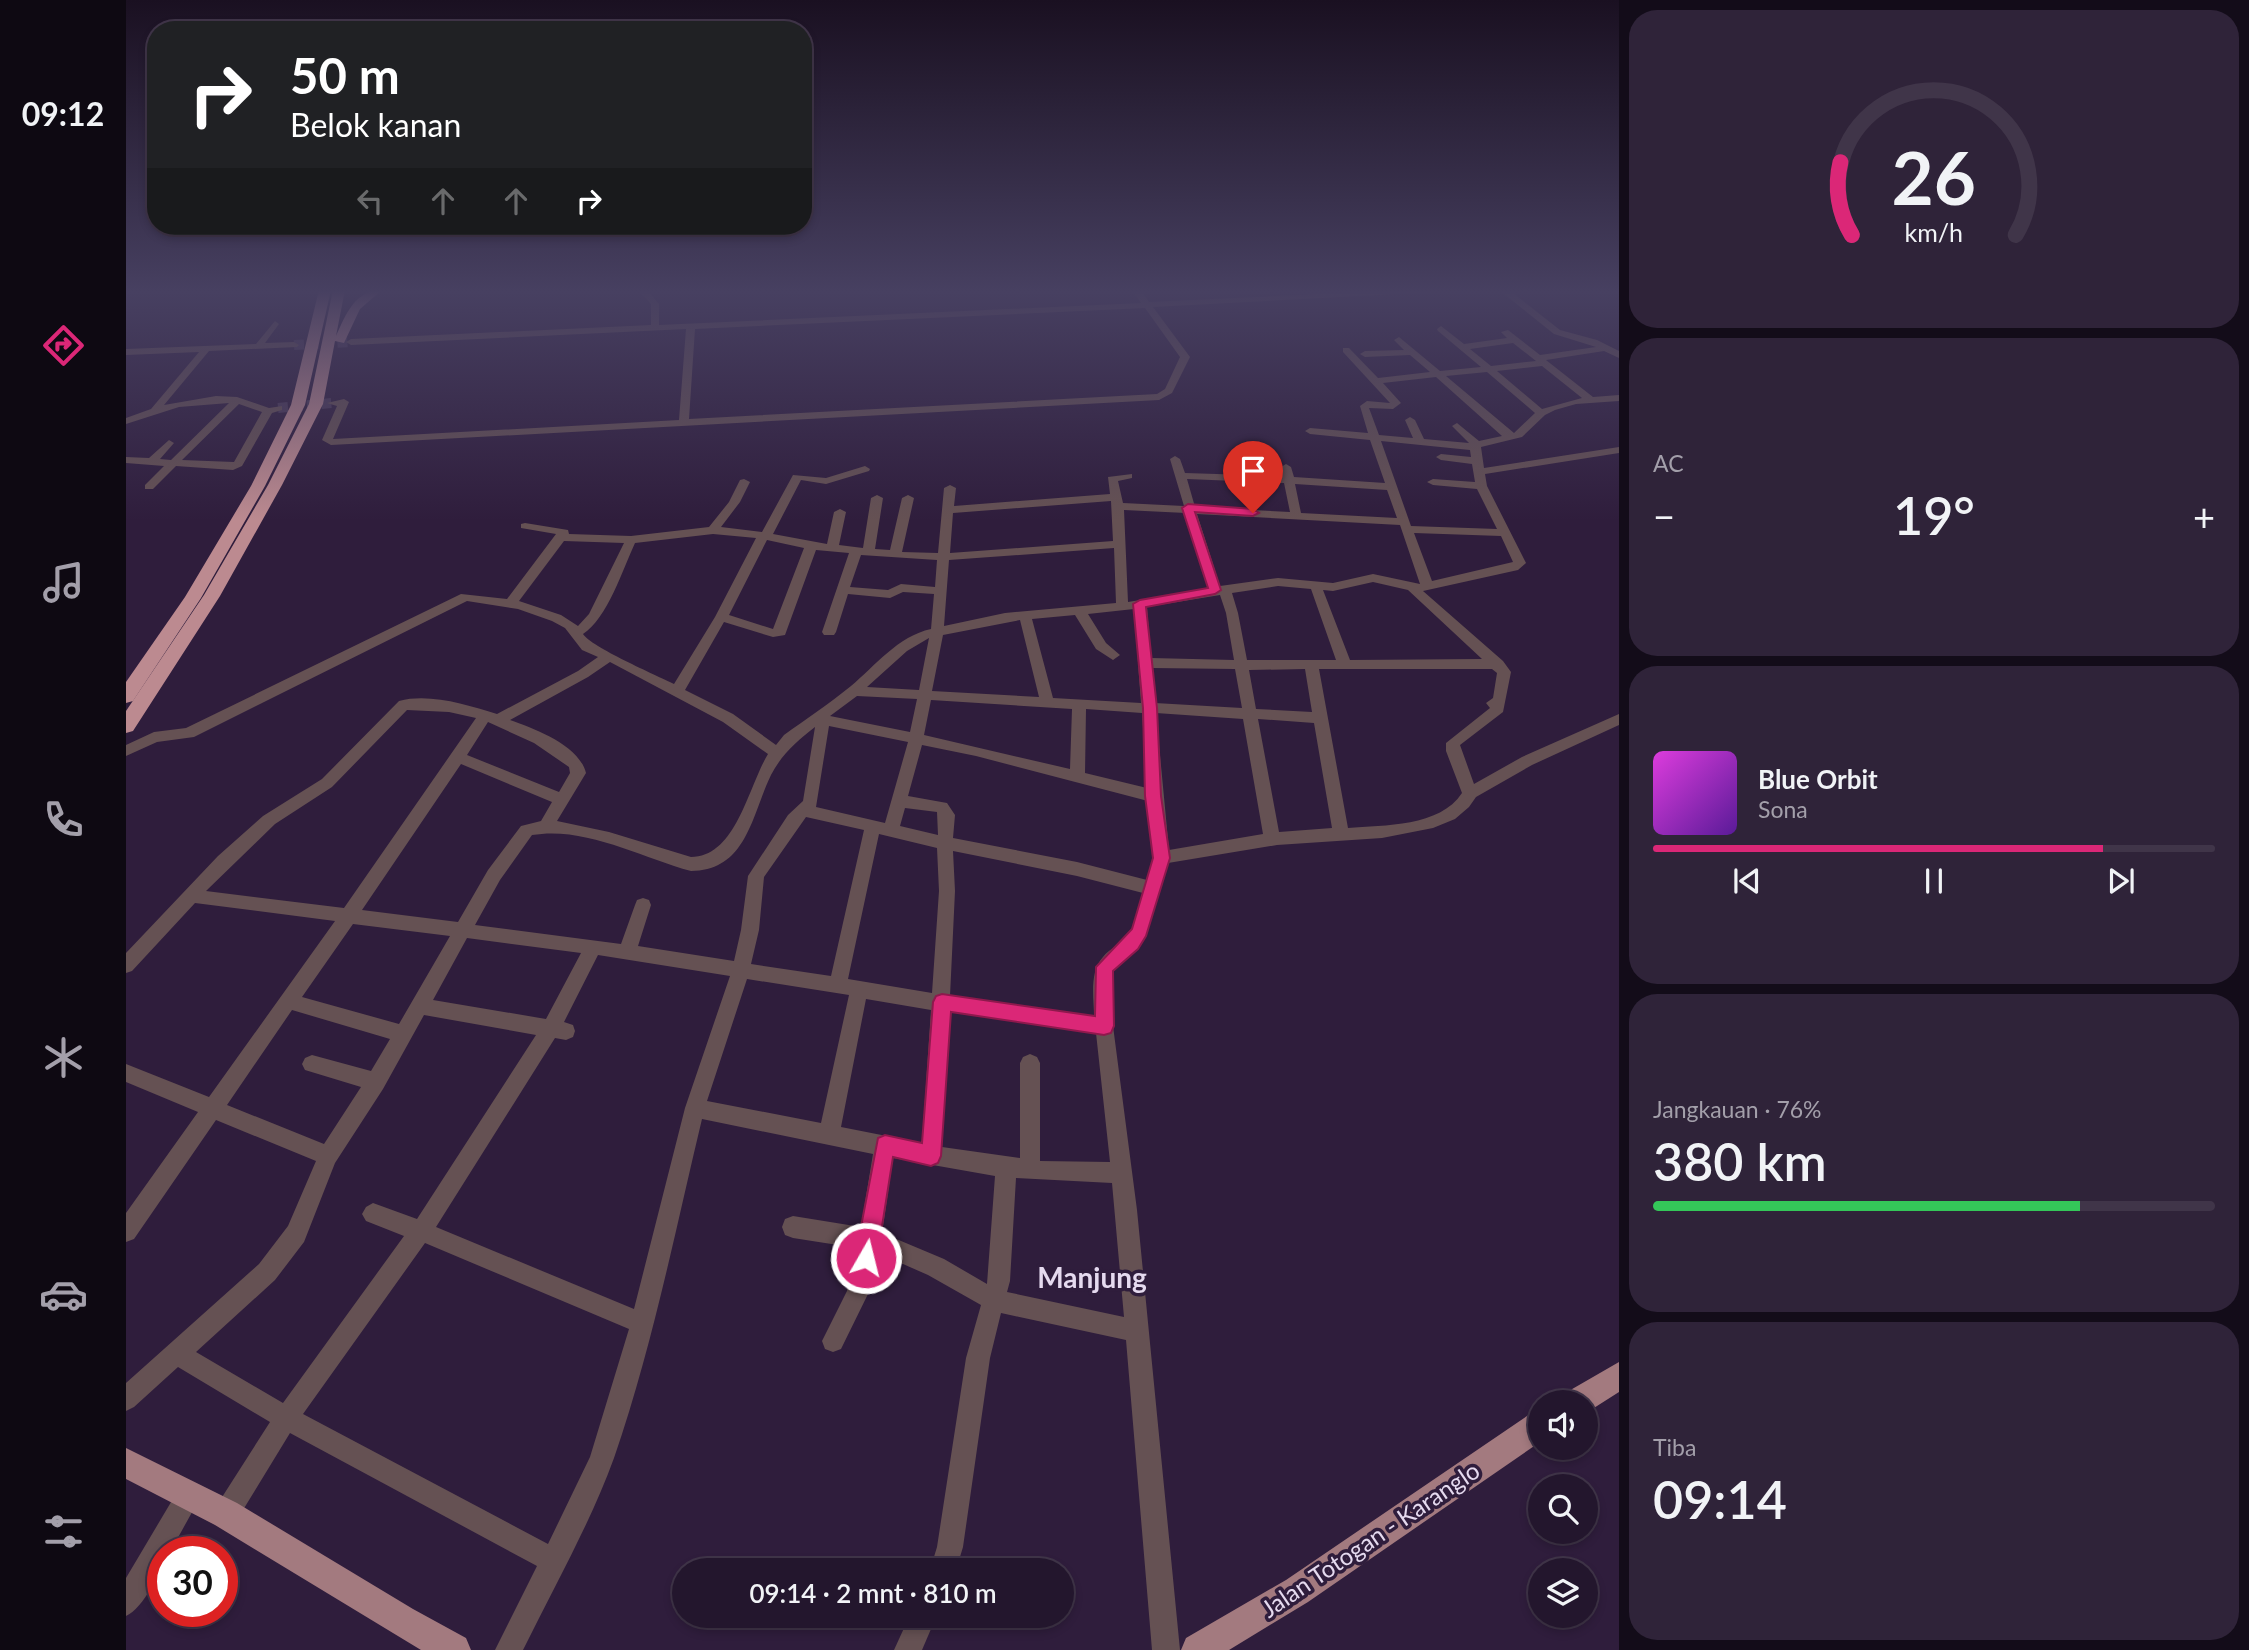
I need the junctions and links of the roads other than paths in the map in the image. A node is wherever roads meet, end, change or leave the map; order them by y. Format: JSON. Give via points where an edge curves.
{"nodes":[{"id":1,"x":191,"y":367,"type":"edge"},
{"id":2,"x":309,"y":367,"type":"edge"},
{"id":3,"x":323,"y":367,"type":"edge"},
{"id":4,"x":332,"y":367,"type":"edge"},
{"id":5,"x":688,"y":367,"type":"edge"},
{"id":6,"x":1180,"y":367,"type":"edge"},
{"id":7,"x":1361,"y":367,"type":"edge"},
{"id":8,"x":1431,"y":367,"type":"edge"},
{"id":9,"x":1494,"y":367,"type":"edge"},
{"id":10,"x":1550,"y":367,"type":"edge"},
{"id":11,"x":1486,"y":368,"type":"junction"},
{"id":12,"x":1438,"y":373,"type":"junction"},
{"id":13,"x":1374,"y":381,"type":"junction"},
{"id":14,"x":1619,"y":398,"type":"edge"},
{"id":15,"x":237,"y":400,"type":"junction"},
{"id":16,"x":1591,"y":400,"type":"junction"},
{"id":17,"x":332,"y":403,"type":"dead end"},
{"id":18,"x":316,"y":404,"type":"junction"},
{"id":19,"x":155,"y":410,"type":"junction"},
{"id":20,"x":1541,"y":413,"type":"junction"},
{"id":21,"x":143,"y":415,"type":"junction"},
{"id":22,"x":1410,"y":420,"type":"dead end"},
{"id":23,"x":126,"y":421,"type":"edge"},
{"id":24,"x":684,"y":422,"type":"junction"},
{"id":25,"x":1457,"y":426,"type":"dead end"},
{"id":26,"x":126,"y":430,"type":"edge"},
{"id":27,"x":1310,"y":431,"type":"dead end"},
{"id":28,"x":1510,"y":437,"type":"junction"},
{"id":29,"x":1376,"y":438,"type":"junction"},
{"id":30,"x":1420,"y":441,"type":"junction"},
{"id":31,"x":169,"y":443,"type":"dead end"},
{"id":32,"x":1619,"y":450,"type":"edge"},
{"id":33,"x":1441,"y":457,"type":"dead end"},
{"id":34,"x":1175,"y":459,"type":"dead end"},
{"id":35,"x":126,"y":460,"type":"edge"},
{"id":36,"x":151,"y":462,"type":"junction"},
{"id":37,"x":1478,"y":462,"type":"junction"},
{"id":38,"x":174,"y":464,"type":"junction"},
{"id":39,"x":865,"y":469,"type":"dead end"},
{"id":40,"x":1287,"y":473,"type":"junction"},
{"id":41,"x":1128,"y":476,"type":"dead end"},
{"id":42,"x":1179,"y":476,"type":"junction"},
{"id":43,"x":744,"y":482,"type":"dead end"},
{"id":44,"x":1433,"y":482,"type":"dead end"},
{"id":45,"x":149,"y":487,"type":"dead end"},
{"id":46,"x":1393,"y":487,"type":"junction"},
{"id":47,"x":950,"y":488,"type":"dead end"},
{"id":48,"x":877,"y":498,"type":"dead end"},
{"id":49,"x":908,"y":498,"type":"dead end"},
{"id":50,"x":1117,"y":501,"type":"junction"},
{"id":51,"x":1188,"y":508,"type":"junction"},
{"id":52,"x":948,"y":510,"type":"junction"},
{"id":53,"x":840,"y":512,"type":"dead end"},
{"id":54,"x":1296,"y":515,"type":"junction"},
{"id":55,"x":249,"y":516,"type":"junction"},
{"id":56,"x":525,"y":526,"type":"dead end"},
{"id":57,"x":1405,"y":526,"type":"junction"},
{"id":58,"x":713,"y":530,"type":"junction"},
{"id":59,"x":1505,"y":533,"type":"junction"},
{"id":60,"x":765,"y":535,"type":"junction"},
{"id":61,"x":561,"y":537,"type":"junction"},
{"id":62,"x":631,"y":540,"type":"junction"},
{"id":63,"x":1118,"y":544,"type":"junction"},
{"id":64,"x":811,"y":546,"type":"junction"},
{"id":65,"x":832,"y":548,"type":"junction"},
{"id":66,"x":862,"y":552,"type":"junction"},
{"id":67,"x":895,"y":555,"type":"junction"},
{"id":68,"x":944,"y":557,"type":"junction"},
{"id":69,"x":1315,"y":584,"type":"junction"},
{"id":70,"x":1422,"y":587,"type":"junction"},
{"id":71,"x":844,"y":590,"type":"junction"},
{"id":72,"x":1219,"y":590,"type":"junction"},
{"id":73,"x":941,"y":591,"type":"junction"},
{"id":74,"x":510,"y":604,"type":"junction"},
{"id":75,"x":1140,"y":604,"type":"junction"},
{"id":76,"x":1122,"y":607,"type":"junction"},
{"id":77,"x":1080,"y":612,"type":"junction"},
{"id":78,"x":1025,"y":616,"type":"junction"},
{"id":79,"x":721,"y":617,"type":"junction"},
{"id":80,"x":937,"y":631,"type":"junction"},
{"id":81,"x":830,"y":632,"type":"dead end"},
{"id":82,"x":576,"y":633,"type":"junction"},
{"id":83,"x":1113,"y":655,"type":"dead end"},
{"id":84,"x":609,"y":656,"type":"junction"},
{"id":85,"x":1146,"y":662,"type":"junction"},
{"id":86,"x":1344,"y":663,"type":"junction"},
{"id":87,"x":1311,"y":664,"type":"junction"},
{"id":88,"x":1498,"y":664,"type":"junction"},
{"id":89,"x":1241,"y":665,"type":"junction"},
{"id":90,"x":854,"y":691,"type":"junction"},
{"id":91,"x":676,"y":693,"type":"junction"},
{"id":92,"x":126,"y":696,"type":"edge"},
{"id":93,"x":924,"y":696,"type":"junction"},
{"id":94,"x":1047,"y":702,"type":"junction"},
{"id":95,"x":1079,"y":704,"type":"junction"},
{"id":96,"x":1150,"y":708,"type":"junction"},
{"id":97,"x":1250,"y":714,"type":"junction"},
{"id":98,"x":491,"y":718,"type":"junction"},
{"id":99,"x":822,"y":718,"type":"junction"},
{"id":100,"x":1321,"y":718,"type":"junction"},
{"id":101,"x":1619,"y":719,"type":"edge"},
{"id":102,"x":126,"y":726,"type":"edge"},
{"id":103,"x":916,"y":740,"type":"junction"},
{"id":104,"x":126,"y":751,"type":"edge"},
{"id":105,"x":776,"y":753,"type":"junction"},
{"id":106,"x":458,"y":757,"type":"junction"},
{"id":107,"x":1077,"y":778,"type":"junction"},
{"id":108,"x":1470,"y":793,"type":"junction"},
{"id":109,"x":1153,"y":796,"type":"junction"},
{"id":110,"x":562,"y":800,"type":"junction"},
{"id":111,"x":899,"y":801,"type":"junction"},
{"id":112,"x":803,"y":810,"type":"junction"},
{"id":113,"x":873,"y":825,"type":"junction"},
{"id":114,"x":545,"y":828,"type":"junction"},
{"id":115,"x":891,"y":829,"type":"junction"},
{"id":116,"x":1341,"y":833,"type":"junction"},
{"id":117,"x":1272,"y":840,"type":"junction"},
{"id":118,"x":945,"y":843,"type":"junction"},
{"id":119,"x":1162,"y":858,"type":"junction"},
{"id":120,"x":1154,"y":889,"type":"junction"},
{"id":121,"x":192,"y":896,"type":"junction"},
{"id":122,"x":643,"y":905,"type":"dead end"},
{"id":123,"x":348,"y":916,"type":"junction"},
{"id":124,"x":462,"y":930,"type":"junction"},
{"id":125,"x":593,"y":947,"type":"junction"},
{"id":126,"x":627,"y":952,"type":"junction"},
{"id":127,"x":126,"y":965,"type":"edge"},
{"id":128,"x":740,"y":972,"type":"junction"},
{"id":129,"x":838,"y":985,"type":"junction"},
{"id":130,"x":859,"y":989,"type":"junction"},
{"id":131,"x":288,"y":1002,"type":"junction"},
{"id":132,"x":942,"y":1002,"type":"junction"},
{"id":133,"x":420,"y":1006,"type":"junction"},
{"id":134,"x":1104,"y":1026,"type":"junction"},
{"id":135,"x":558,"y":1030,"type":"junction"},
{"id":136,"x":404,"y":1034,"type":"junction"},
{"id":137,"x":1030,"y":1063,"type":"dead end"},
{"id":138,"x":312,"y":1065,"type":"dead end"},
{"id":139,"x":126,"y":1073,"type":"edge"},
{"id":140,"x":376,"y":1082,"type":"junction"},
{"id":141,"x":695,"y":1108,"type":"junction"},
{"id":142,"x":209,"y":1110,"type":"junction"},
{"id":143,"x":829,"y":1135,"type":"junction"},
{"id":144,"x":885,"y":1145,"type":"junction"},
{"id":145,"x":328,"y":1156,"type":"junction"},
{"id":146,"x":931,"y":1156,"type":"junction"},
{"id":147,"x":1006,"y":1167,"type":"junction"},
{"id":148,"x":1030,"y":1170,"type":"junction"},
{"id":149,"x":1121,"y":1173,"type":"junction"},
{"id":150,"x":373,"y":1214,"type":"dead end"},
{"id":151,"x":793,"y":1227,"type":"dead end"},
{"id":152,"x":126,"y":1231,"type":"edge"},
{"id":153,"x":421,"y":1231,"type":"junction"},
{"id":154,"x":870,"y":1239,"type":"junction"},
{"id":155,"x":996,"y":1301,"type":"junction"},
{"id":156,"x":642,"y":1323,"type":"junction"},
{"id":157,"x":1136,"y":1331,"type":"junction"},
{"id":158,"x":833,"y":1340,"type":"dead end"},
{"id":159,"x":176,"y":1353,"type":"junction"},
{"id":160,"x":1619,"y":1376,"type":"edge"},
{"id":161,"x":1596,"y":1390,"type":"edge"},
{"id":162,"x":126,"y":1399,"type":"edge"},
{"id":163,"x":286,"y":1418,"type":"junction"},
{"id":164,"x":1528,"y":1432,"type":"edge"},
{"id":165,"x":126,"y":1464,"type":"edge"},
{"id":166,"x":189,"y":1496,"type":"junction"},
{"id":167,"x":226,"y":1514,"type":"junction"},
{"id":168,"x":947,"y":1558,"type":"edge"},
{"id":169,"x":553,"y":1561,"type":"junction"},
{"id":170,"x":126,"y":1603,"type":"edge"},
{"id":171,"x":918,"y":1628,"type":"edge"},
{"id":172,"x":450,"y":1649,"type":"edge"},
{"id":173,"x":509,"y":1650,"type":"edge"},
{"id":174,"x":908,"y":1650,"type":"edge"},
{"id":175,"x":1166,"y":1650,"type":"edge"},
{"id":176,"x":1198,"y":1650,"type":"edge"}],
"edges":[{"from":1,"to":19,"type":"street"},
{"from":2,"to":55,"type":"highway","via":[[298,405],[258,486]]},
{"from":3,"to":18,"type":"highway"},
{"from":4,"to":18,"type":"highway"},
{"from":5,"to":24,"type":"street"},
{"from":6,"to":24,"type":"street","via":[[1169,391],[1159,397]]},
{"from":7,"to":13,"type":"street"},
{"from":8,"to":12,"type":"street"},
{"from":9,"to":11,"type":"street"},
{"from":10,"to":16,"type":"street"},
{"from":11,"to":12,"type":"street"},
{"from":11,"to":20,"type":"street"},
{"from":12,"to":13,"type":"street"},
{"from":12,"to":28,"type":"street"},
{"from":13,"to":29,"type":"street","via":[[1397,404],[1364,405]]},
{"from":14,"to":16,"type":"street"},
{"from":15,"to":19,"type":"street"},
{"from":15,"to":38,"type":"street"},
{"from":15,"to":38,"type":"street","via":[[273,410],[238,464]]},
{"from":16,"to":20,"type":"street","via":[[1569,402]]},
{"from":17,"to":24,"type":"street","via":[[344,402],[327,440],[331,442]]},
{"from":18,"to":55,"type":"highway","via":[[275,485]]},
{"from":19,"to":21,"type":"street"},
{"from":20,"to":28,"type":"street","via":[[1522,433]]},
{"from":21,"to":23,"type":"street"},
{"from":21,"to":26,"type":"street"},
{"from":22,"to":30,"type":"street"},
{"from":25,"to":37,"type":"street"},
{"from":27,"to":29,"type":"street"},
{"from":28,"to":37,"type":"street"},
{"from":29,"to":30,"type":"street"},
{"from":29,"to":46,"type":"street"},
{"from":30,"to":37,"type":"street"},
{"from":31,"to":36,"type":"street"},
{"from":32,"to":37,"type":"street"},
{"from":33,"to":37,"type":"street"},
{"from":34,"to":42,"type":"street"},
{"from":35,"to":36,"type":"street"},
{"from":36,"to":38,"type":"street"},
{"from":37,"to":44,"type":"street"},
{"from":37,"to":59,"type":"street"},
{"from":38,"to":45,"type":"street"},
{"from":39,"to":60,"type":"street","via":[[825,481],[797,477]]},
{"from":40,"to":42,"type":"street"},
{"from":40,"to":46,"type":"street"},
{"from":40,"to":54,"type":"street"},
{"from":41,"to":50,"type":"street","via":[[1112,479]]},
{"from":42,"to":51,"type":"street"},
{"from":43,"to":58,"type":"street","via":[[732,510]]},
{"from":46,"to":57,"type":"street"},
{"from":47,"to":52,"type":"street"},
{"from":48,"to":66,"type":"street"},
{"from":49,"to":67,"type":"street"},
{"from":50,"to":51,"type":"street"},
{"from":50,"to":52,"type":"street"},
{"from":50,"to":63,"type":"street"},
{"from":51,"to":54,"type":"street"},
{"from":51,"to":72,"type":"street"},
{"from":52,"to":68,"type":"street"},
{"from":53,"to":65,"type":"street"},
{"from":54,"to":57,"type":"street"},
{"from":55,"to":92,"type":"highway"},
{"from":55,"to":102,"type":"highway","via":[[212,596]]},
{"from":56,"to":61,"type":"street","via":[[561,530]]},
{"from":57,"to":59,"type":"street"},
{"from":57,"to":70,"type":"street"},
{"from":58,"to":60,"type":"street"},
{"from":58,"to":62,"type":"street"},
{"from":59,"to":70,"type":"street","via":[[1520,558],[1517,566]]},
{"from":60,"to":64,"type":"street"},
{"from":60,"to":79,"type":"street"},
{"from":61,"to":62,"type":"street"},
{"from":61,"to":74,"type":"street"},
{"from":62,"to":82,"type":"street","via":[[592,619]]},
{"from":63,"to":68,"type":"street"},
{"from":63,"to":76,"type":"street"},
{"from":64,"to":65,"type":"street"},
{"from":64,"to":79,"type":"street","via":[[779,634]]},
{"from":65,"to":66,"type":"street"},
{"from":66,"to":67,"type":"street"},
{"from":66,"to":71,"type":"street"},
{"from":67,"to":68,"type":"street"},
{"from":68,"to":73,"type":"street"},
{"from":69,"to":70,"type":"street","via":[[1338,586],[1373,579]]},
{"from":69,"to":72,"type":"street","via":[[1278,582]]},
{"from":69,"to":86,"type":"street"},
{"from":70,"to":88,"type":"street","via":[[1414,590]]},
{"from":71,"to":73,"type":"street","via":[[890,594],[901,588]]},
{"from":71,"to":81,"type":"street"},
{"from":72,"to":75,"type":"street"},
{"from":72,"to":89,"type":"street","via":[[1233,613]]},
{"from":73,"to":80,"type":"street"},
{"from":74,"to":82,"type":"street","via":[[557,618]]},
{"from":74,"to":104,"type":"street","via":[[465,597],[191,733],[152,738]]},
{"from":75,"to":76,"type":"street"},
{"from":75,"to":85,"type":"street"},
{"from":76,"to":77,"type":"street"},
{"from":77,"to":78,"type":"street"},
{"from":77,"to":83,"type":"street","via":[[1101,646]]},
{"from":78,"to":80,"type":"street"},
{"from":78,"to":94,"type":"street"},
{"from":79,"to":91,"type":"street"},
{"from":80,"to":90,"type":"street","via":[[909,643]]},
{"from":80,"to":93,"type":"street"},
{"from":82,"to":84,"type":"street","via":[[582,644]]},
{"from":84,"to":91,"type":"street"},
{"from":84,"to":98,"type":"street","via":[[583,674]]},
{"from":85,"to":89,"type":"street"},
{"from":85,"to":96,"type":"street"},
{"from":86,"to":87,"type":"street"},
{"from":86,"to":88,"type":"street"},
{"from":87,"to":89,"type":"street"},
{"from":87,"to":100,"type":"street"},
{"from":88,"to":108,"type":"street","via":[[1504,676],[1499,705],[1493,703],[1498,708],[1478,728],[1453,743]]},
{"from":89,"to":97,"type":"street"},
{"from":90,"to":93,"type":"street"},
{"from":90,"to":99,"type":"street"},
{"from":91,"to":105,"type":"street","via":[[728,718]]},
{"from":93,"to":94,"type":"street"},
{"from":93,"to":103,"type":"street"},
{"from":94,"to":95,"type":"street"},
{"from":95,"to":96,"type":"street"},
{"from":95,"to":107,"type":"street"},
{"from":96,"to":97,"type":"street"},
{"from":96,"to":109,"type":"street"},
{"from":97,"to":100,"type":"street"},
{"from":97,"to":117,"type":"street"},
{"from":98,"to":106,"type":"street"},
{"from":98,"to":110,"type":"street","via":[[576,764],[578,773]]},
{"from":98,"to":121,"type":"street","via":[[456,709],[401,707],[327,783],[269,820]]},
{"from":99,"to":103,"type":"street"},
{"from":99,"to":105,"type":"street"},
{"from":99,"to":112,"type":"street","via":[[813,793]]},
{"from":100,"to":116,"type":"street"},
{"from":101,"to":108,"type":"street"},
{"from":103,"to":107,"type":"street"},
{"from":103,"to":111,"type":"street"},
{"from":105,"to":114,"type":"street","via":[[738,836],[707,864],[682,862],[602,836]]},
{"from":106,"to":110,"type":"street"},
{"from":106,"to":123,"type":"street"},
{"from":107,"to":109,"type":"street"},
{"from":108,"to":116,"type":"street","via":[[1459,808],[1433,821]]},
{"from":109,"to":119,"type":"street"},
{"from":110,"to":114,"type":"street"},
{"from":111,"to":115,"type":"street"},
{"from":111,"to":118,"type":"street","via":[[945,809]]},
{"from":112,"to":113,"type":"street"},
{"from":112,"to":128,"type":"street","via":[[756,876]]},
{"from":113,"to":115,"type":"street"},
{"from":113,"to":129,"type":"street"},
{"from":114,"to":124,"type":"street","via":[[530,829],[520,837]]},
{"from":115,"to":118,"type":"street"},
{"from":116,"to":117,"type":"street"},
{"from":117,"to":119,"type":"street"},
{"from":118,"to":120,"type":"street"},
{"from":118,"to":132,"type":"street"},
{"from":119,"to":120,"type":"street"},
{"from":120,"to":134,"type":"street","via":[[1137,937],[1105,967]]},
{"from":121,"to":123,"type":"street"},
{"from":121,"to":127,"type":"street"},
{"from":122,"to":126,"type":"street"},
{"from":123,"to":124,"type":"street"},
{"from":123,"to":131,"type":"street"},
{"from":124,"to":125,"type":"street"},
{"from":124,"to":133,"type":"street"},
{"from":125,"to":126,"type":"street"},
{"from":125,"to":135,"type":"street"},
{"from":126,"to":128,"type":"street"},
{"from":128,"to":129,"type":"street"},
{"from":128,"to":141,"type":"street"},
{"from":129,"to":130,"type":"street"},
{"from":130,"to":132,"type":"street"},
{"from":130,"to":143,"type":"street"},
{"from":131,"to":136,"type":"street"},
{"from":131,"to":142,"type":"street"},
{"from":132,"to":134,"type":"street"},
{"from":132,"to":146,"type":"street"},
{"from":133,"to":135,"type":"street"},
{"from":133,"to":136,"type":"street"},
{"from":134,"to":149,"type":"street"},
{"from":135,"to":153,"type":"street"},
{"from":136,"to":140,"type":"street"},
{"from":137,"to":148,"type":"street"},
{"from":138,"to":140,"type":"street"},
{"from":139,"to":142,"type":"street"},
{"from":140,"to":145,"type":"street"},
{"from":141,"to":143,"type":"street"},
{"from":141,"to":156,"type":"street"},
{"from":142,"to":145,"type":"street"},
{"from":142,"to":152,"type":"street"},
{"from":143,"to":144,"type":"street"},
{"from":144,"to":146,"type":"street"},
{"from":144,"to":154,"type":"street"},
{"from":145,"to":159,"type":"street","via":[[296,1234],[279,1259]]},
{"from":146,"to":147,"type":"street"},
{"from":147,"to":148,"type":"street"},
{"from":147,"to":155,"type":"street"},
{"from":148,"to":149,"type":"street"},
{"from":149,"to":157,"type":"street"},
{"from":150,"to":153,"type":"street"},
{"from":151,"to":154,"type":"street"},
{"from":153,"to":156,"type":"street"},
{"from":153,"to":163,"type":"street"},
{"from":154,"to":155,"type":"street","via":[[936,1267]]},
{"from":154,"to":158,"type":"street","via":[[857,1294]]},
{"from":155,"to":157,"type":"street"},
{"from":155,"to":168,"type":"street","via":[[978,1358]]},
{"from":156,"to":169,"type":"street","via":[[602,1457]]},
{"from":157,"to":175,"type":"street"},
{"from":159,"to":162,"type":"street"},
{"from":159,"to":163,"type":"street"},
{"from":160,"to":161,"type":"main road"},
{"from":163,"to":167,"type":"street"},
{"from":163,"to":169,"type":"street"},
{"from":164,"to":176,"type":"main road","name":"Jalan Totogan - Karanglo","via":[[1297,1591]]},
{"from":165,"to":166,"type":"main road"},
{"from":166,"to":167,"type":"main road"},
{"from":166,"to":170,"type":"street"},
{"from":167,"to":172,"type":"main road"},
{"from":169,"to":173,"type":"street"},
{"from":171,"to":174,"type":"street"}]}
